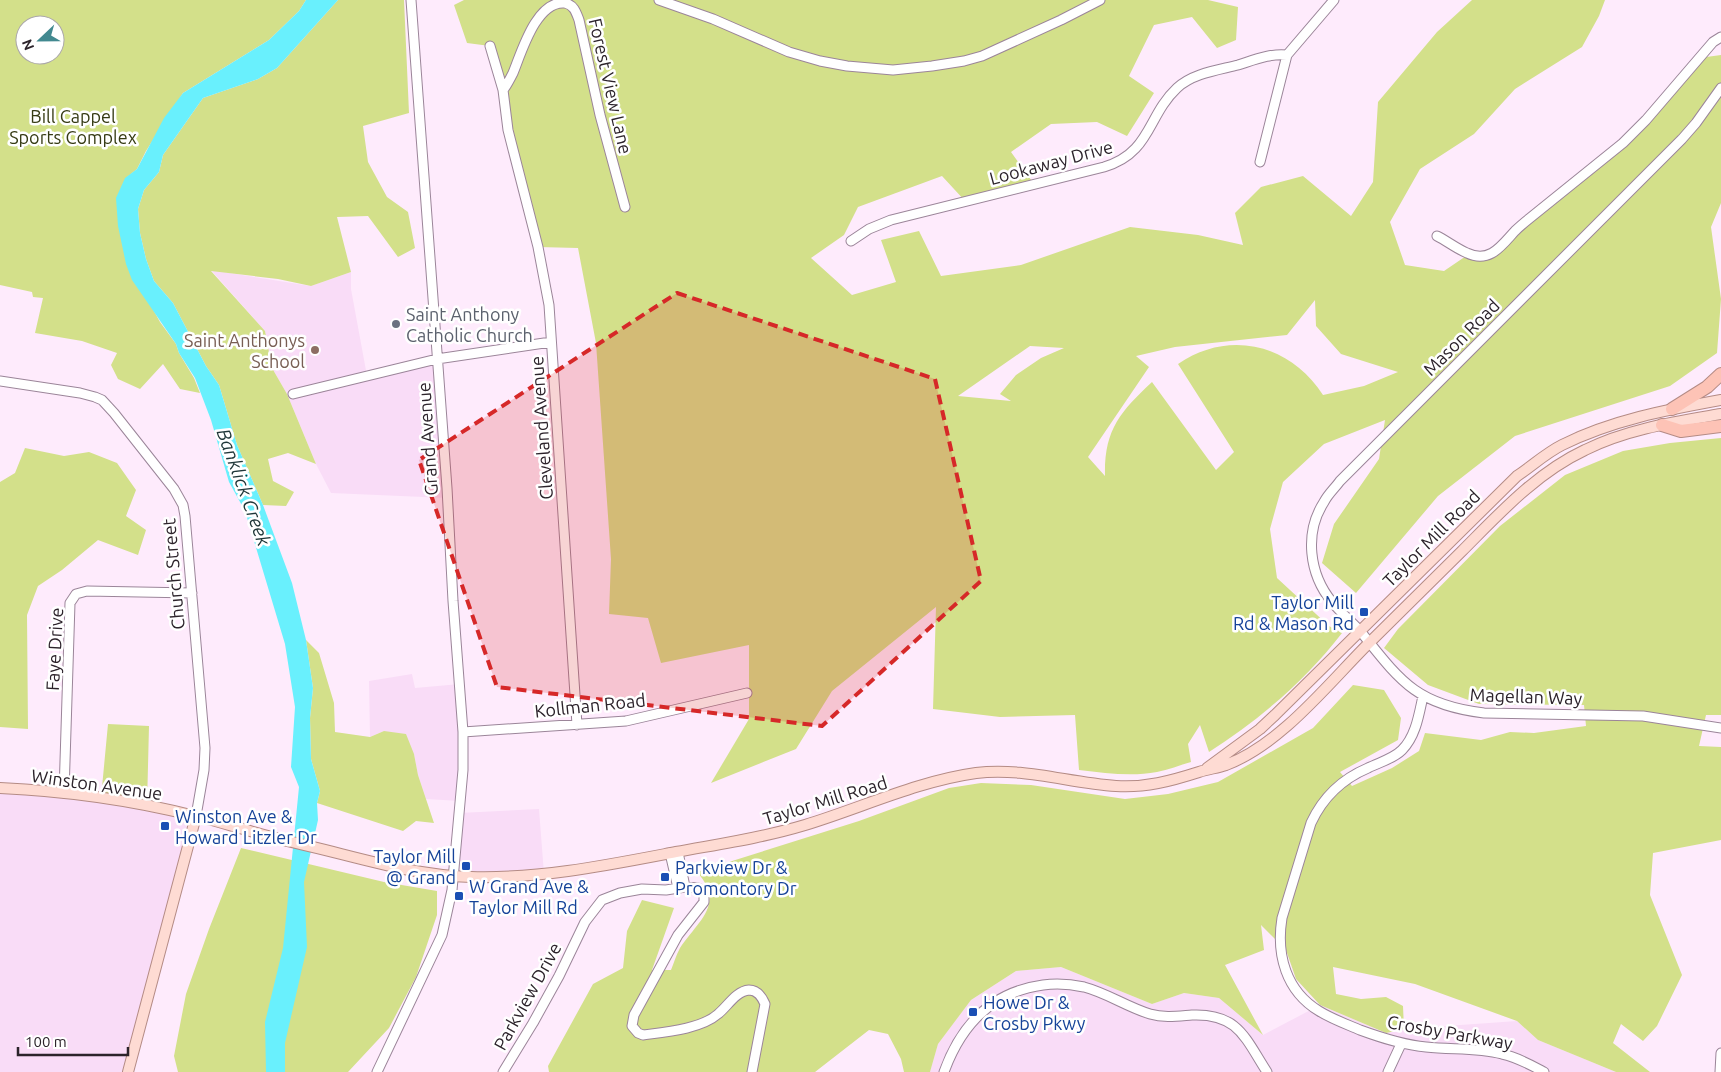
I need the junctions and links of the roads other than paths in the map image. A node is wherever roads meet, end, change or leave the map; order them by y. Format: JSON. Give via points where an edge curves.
{"nodes":[{"id":1,"x":411,"y":0,"type":"edge"},
{"id":2,"x":659,"y":0,"type":"edge"},
{"id":3,"x":1100,"y":0,"type":"edge"},
{"id":4,"x":1334,"y":0,"type":"edge"},
{"id":5,"x":1721,"y":37,"type":"edge"},
{"id":6,"x":490,"y":46,"type":"dead end"},
{"id":7,"x":1287,"y":55,"type":"junction"},
{"id":8,"x":1721,"y":88,"type":"edge"},
{"id":9,"x":503,"y":90,"type":"junction"},
{"id":10,"x":1260,"y":162,"type":"dead end"},
{"id":11,"x":625,"y":207,"type":"dead end"},
{"id":12,"x":1437,"y":236,"type":"dead end"},
{"id":13,"x":851,"y":241,"type":"dead end"},
{"id":14,"x":551,"y":342,"type":"junction"},
{"id":15,"x":437,"y":359,"type":"junction"},
{"id":16,"x":1721,"y":374,"type":"edge"},
{"id":17,"x":0,"y":381,"type":"edge"},
{"id":18,"x":293,"y":394,"type":"dead end"},
{"id":19,"x":1721,"y":400,"type":"edge"},
{"id":20,"x":1672,"y":409,"type":"junction"},
{"id":21,"x":1721,"y":414,"type":"edge"},
{"id":22,"x":1662,"y":425,"type":"junction"},
{"id":23,"x":1721,"y":426,"type":"edge"},
{"id":24,"x":192,"y":593,"type":"junction"},
{"id":25,"x":1360,"y":631,"type":"junction"},
{"id":26,"x":1369,"y":643,"type":"junction"},
{"id":27,"x":748,"y":693,"type":"dead end"},
{"id":28,"x":1423,"y":696,"type":"junction"},
{"id":29,"x":577,"y":725,"type":"junction"},
{"id":30,"x":1721,"y":728,"type":"edge"},
{"id":31,"x":463,"y":732,"type":"junction"},
{"id":32,"x":1204,"y":770,"type":"junction"},
{"id":33,"x":0,"y":788,"type":"edge"},
{"id":34,"x":64,"y":792,"type":"junction"},
{"id":35,"x":196,"y":816,"type":"junction"},
{"id":36,"x":674,"y":853,"type":"junction"},
{"id":37,"x":452,"y":876,"type":"junction"},
{"id":38,"x":681,"y":888,"type":"junction"},
{"id":39,"x":1401,"y":1044,"type":"junction"},
{"id":40,"x":1721,"y":1055,"type":"edge"},
{"id":41,"x":128,"y":1072,"type":"edge"},
{"id":42,"x":377,"y":1072,"type":"edge"},
{"id":43,"x":503,"y":1072,"type":"edge"},
{"id":44,"x":752,"y":1072,"type":"edge"},
{"id":45,"x":944,"y":1072,"type":"edge"},
{"id":46,"x":1267,"y":1072,"type":"edge"},
{"id":47,"x":1388,"y":1072,"type":"edge"},
{"id":48,"x":1544,"y":1072,"type":"edge"},
{"id":49,"x":1720,"y":1072,"type":"edge"}],
"edges":[{"from":1,"to":15,"type":"street","name":"Grand Avenue"},
{"from":2,"to":3,"type":"street","via":[[789,52],[820,61],[885,70],[932,66],[982,56]]},
{"from":4,"to":7,"type":"street"},
{"from":5,"to":12,"type":"street","via":[[1622,143],[1530,218],[1494,253],[1469,254]]},
{"from":6,"to":9,"type":"street","name":"Cleveland Avenue"},
{"from":7,"to":10,"type":"street"},
{"from":7,"to":13,"type":"street","name":"Lookaway Drive","via":[[1262,58],[1186,81],[1169,98],[1137,148],[1120,161],[891,220]]},
{"from":8,"to":25,"type":"street","name":"Mason Road","via":[[1682,139],[1340,481],[1324,501],[1313,532],[1314,568],[1332,602]]},
{"from":9,"to":11,"type":"street","name":"Forest View Lane","via":[[541,12],[556,2],[568,3],[579,20],[600,116]]},
{"from":9,"to":14,"type":"street","name":"Cleveland Avenue","via":[[508,130],[542,266]]},
{"from":14,"to":15,"type":"street"},
{"from":14,"to":29,"type":"street","name":"Cleveland Avenue"},
{"from":15,"to":18,"type":"street"},
{"from":15,"to":31,"type":"street","name":"Grand Avenue"},
{"from":16,"to":20,"type":"highway","via":[[1703,390]]},
{"from":17,"to":24,"type":"street","name":"Church Street","via":[[95,397],[114,413],[180,497],[185,516]]},
{"from":19,"to":20,"type":"main road","name":"Taylor Mill Road"},
{"from":20,"to":25,"type":"main road","name":"Taylor Mill Road","via":[[1612,424],[1549,453],[1517,476]]},
{"from":21,"to":22,"type":"main road","name":"Taylor Mill Road"},
{"from":22,"to":23,"type":"highway","via":[[1681,431]]},
{"from":22,"to":26,"type":"main road","name":"Taylor Mill Road","via":[[1588,448],[1540,477]]},
{"from":24,"to":34,"type":"street","name":"Faye Drive","via":[[87,591],[76,594],[70,602]]},
{"from":24,"to":35,"type":"street","name":"Church Street","via":[[205,748]]},
{"from":25,"to":26,"type":"street","name":"Magellan Way"},
{"from":25,"to":32,"type":"main road","name":"Taylor Mill Road","via":[[1260,729]]},
{"from":26,"to":28,"type":"street","name":"Magellan Way","via":[[1401,679]]},
{"from":26,"to":32,"type":"main road","name":"Taylor Mill Road","via":[[1278,733],[1247,755]]},
{"from":27,"to":29,"type":"street","name":"Kollman Road","via":[[626,721]]},
{"from":28,"to":30,"type":"street","name":"Magellan Way","via":[[1467,711],[1643,716]]},
{"from":28,"to":39,"type":"street","name":"Crosby Parkway","via":[[1415,728],[1403,749],[1350,776],[1317,811],[1279,934],[1279,948],[1289,979],[1310,1006],[1333,1019]]},
{"from":29,"to":31,"type":"street","name":"Kollman Road"},
{"from":31,"to":37,"type":"street","name":"Grand Avenue","via":[[463,770]]},
{"from":32,"to":36,"type":"main road","name":"Taylor Mill Road","via":[[1164,783],[1138,786],[1102,785],[1015,772],[978,772],[943,779],[776,834]]},
{"from":33,"to":34,"type":"main road","name":"Winston Avenue"},
{"from":34,"to":35,"type":"main road","name":"Winston Avenue","via":[[122,800]]},
{"from":35,"to":37,"type":"main road","name":"Winston Avenue","via":[[405,870]]},
{"from":35,"to":41,"type":"main road"},
{"from":36,"to":37,"type":"main road","name":"Taylor Mill Road","via":[[521,876]]},
{"from":36,"to":38,"type":"street"},
{"from":37,"to":42,"type":"street","name":"Grand Avenue","via":[[442,935]]},
{"from":38,"to":43,"type":"street","name":"Parkview Drive","via":[[642,889],[602,900],[585,922],[559,976]]},
{"from":38,"to":44,"type":"street","via":[[694,886],[702,890],[704,902],[678,935],[634,1015],[632,1026],[643,1034],[700,1024],[719,1014],[740,993],[754,991],[766,1004]]},
{"from":39,"to":47,"type":"street"},
{"from":39,"to":48,"type":"street","name":"Crosby Parkway","via":[[1502,1054]]},
{"from":40,"to":49,"type":"street"},
{"from":45,"to":46,"type":"street","via":[[959,1038],[979,1013],[1020,989],[1052,984],[1094,990],[1141,1012],[1163,1017],[1208,1015],[1224,1019],[1238,1029]]}]}
